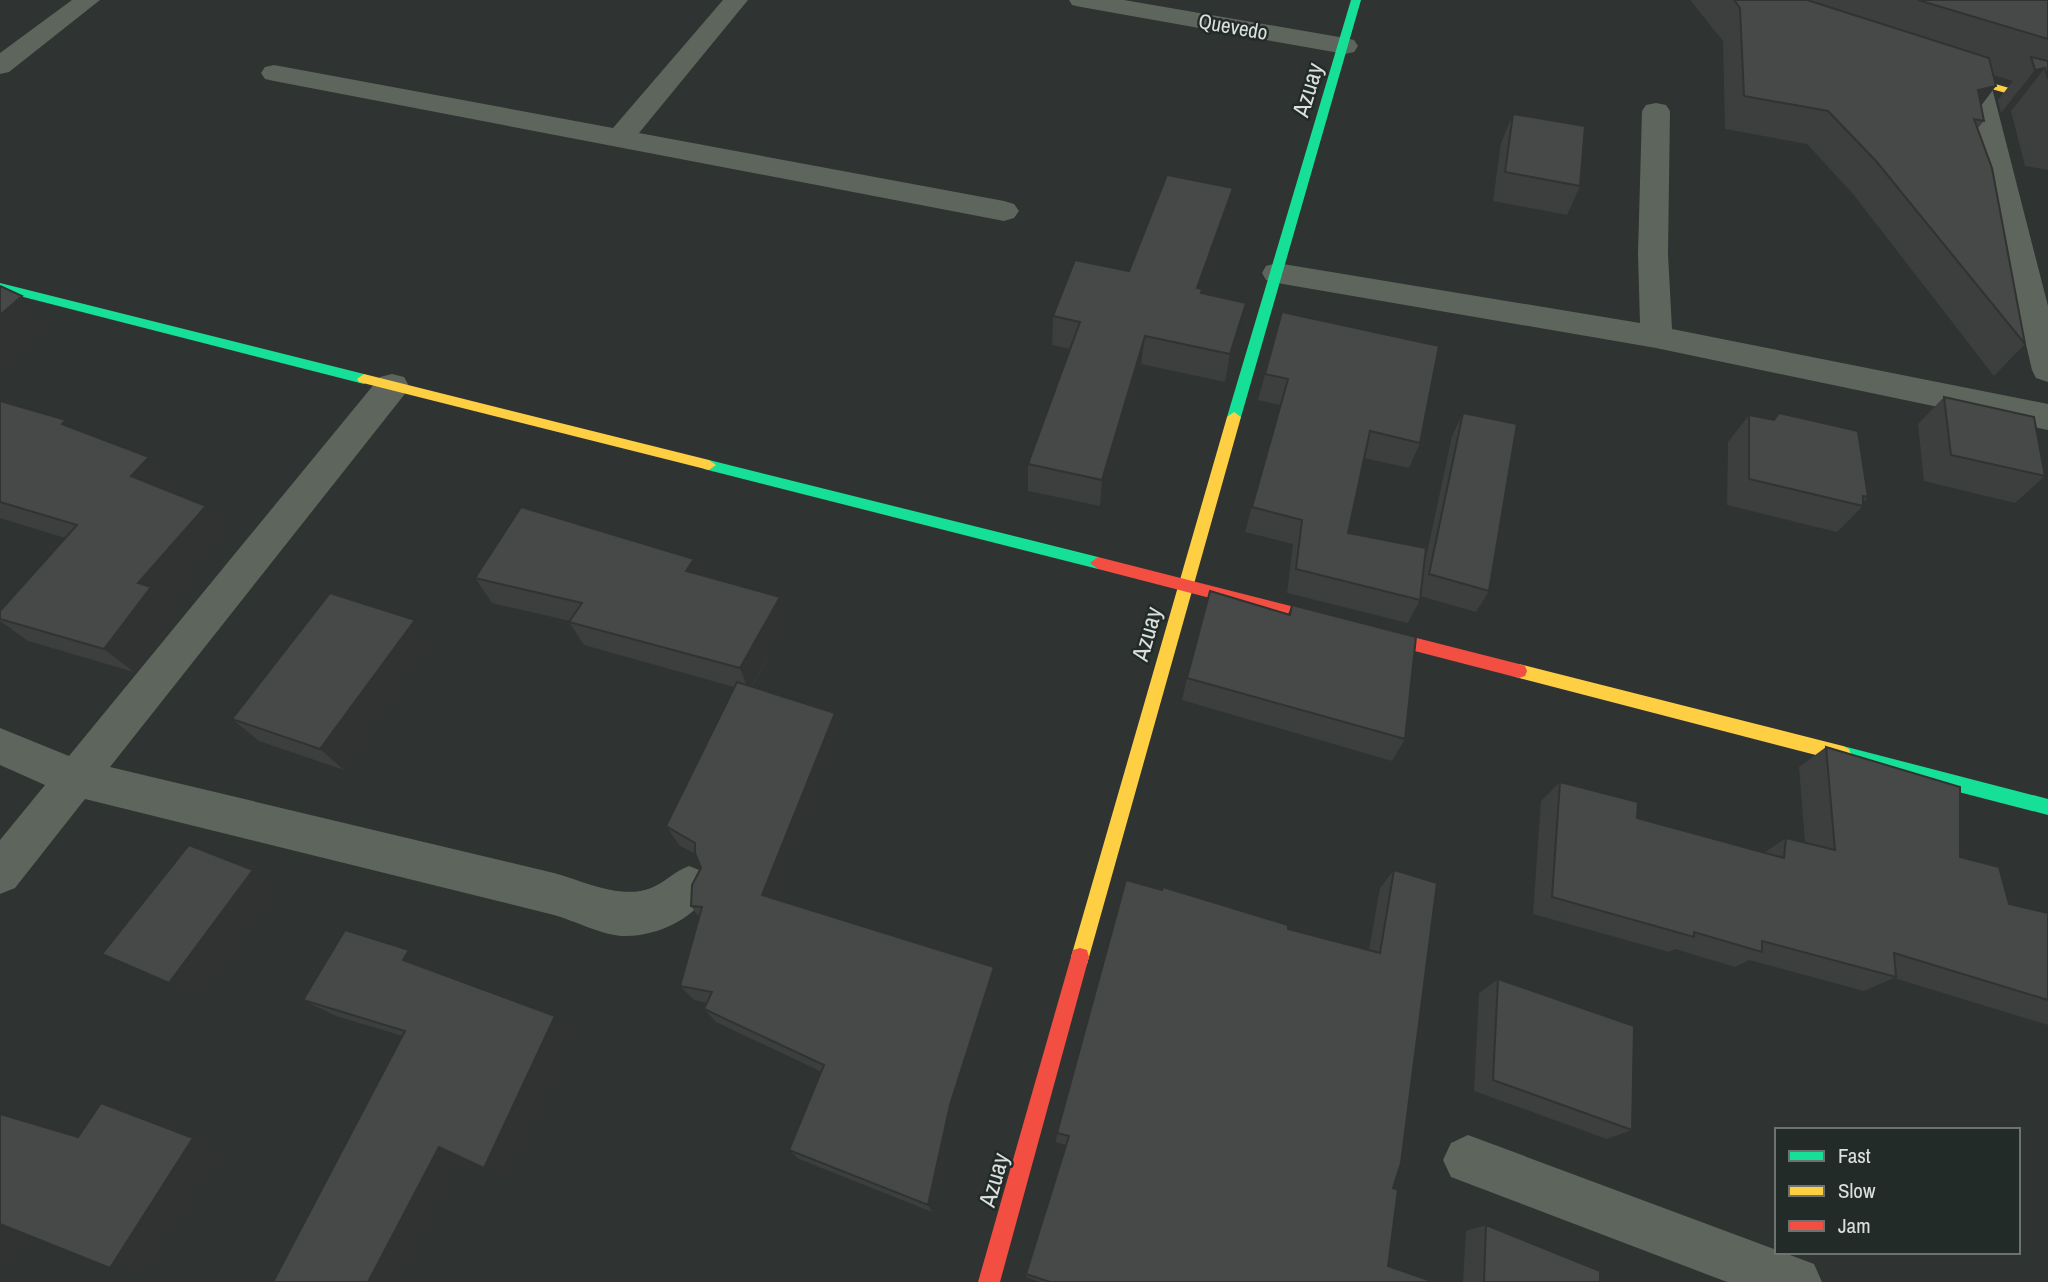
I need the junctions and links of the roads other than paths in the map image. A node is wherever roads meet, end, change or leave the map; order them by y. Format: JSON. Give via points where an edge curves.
{"nodes":[{"id":1,"x":88,"y":0,"type":"edge"},
{"id":2,"x":736,"y":0,"type":"edge"},
{"id":3,"x":1081,"y":0,"type":"edge"},
{"id":4,"x":1356,"y":0,"type":"edge"},
{"id":5,"x":1345,"y":46,"type":"junction"},
{"id":6,"x":0,"y":66,"type":"edge"},
{"id":7,"x":1926,"y":67,"type":"edge"},
{"id":8,"x":274,"y":73,"type":"dead end"},
{"id":9,"x":1978,"y":84,"type":"junction"},
{"id":10,"x":2048,"y":103,"type":"edge"},
{"id":11,"x":1656,"y":111,"type":"dead end"},
{"id":12,"x":620,"y":138,"type":"junction"},
{"id":13,"x":1004,"y":212,"type":"dead end"},
{"id":14,"x":1277,"y":273,"type":"junction"},
{"id":15,"x":0,"y":288,"type":"edge"},
{"id":16,"x":1656,"y":337,"type":"junction"},
{"id":17,"x":2048,"y":370,"type":"edge"},
{"id":18,"x":392,"y":386,"type":"junction"},
{"id":19,"x":2048,"y":417,"type":"edge"},
{"id":20,"x":1184,"y":585,"type":"junction"},
{"id":21,"x":0,"y":746,"type":"edge"},
{"id":22,"x":75,"y":778,"type":"junction"},
{"id":23,"x":2048,"y":807,"type":"edge"},
{"id":24,"x":0,"y":873,"type":"edge"},
{"id":25,"x":689,"y":887,"type":"edge"},
{"id":26,"x":1468,"y":1160,"type":"dead end"},
{"id":27,"x":989,"y":1282,"type":"edge"},
{"id":28,"x":1796,"y":1282,"type":"edge"}],
"edges":[{"from":1,"to":6,"type":"street"},
{"from":2,"to":12,"type":"street"},
{"from":3,"to":5,"type":"street","name":"Quevedo"},
{"from":4,"to":5,"type":"street","name":"Azuay"},
{"from":5,"to":14,"type":"street","name":"Azuay"},
{"from":7,"to":9,"type":"street"},
{"from":8,"to":12,"type":"street"},
{"from":9,"to":10,"type":"street"},
{"from":9,"to":17,"type":"street"},
{"from":11,"to":16,"type":"street"},
{"from":12,"to":13,"type":"street"},
{"from":14,"to":16,"type":"street"},
{"from":14,"to":20,"type":"street","name":"Azuay"},
{"from":15,"to":18,"type":"street"},
{"from":16,"to":19,"type":"street"},
{"from":18,"to":20,"type":"street"},
{"from":18,"to":22,"type":"street"},
{"from":20,"to":23,"type":"street"},
{"from":20,"to":27,"type":"street","name":"Azuay"},
{"from":21,"to":22,"type":"street"},
{"from":22,"to":24,"type":"street"},
{"from":22,"to":25,"type":"street","via":[[623,914],[660,908]]},
{"from":26,"to":28,"type":"street"}]}
